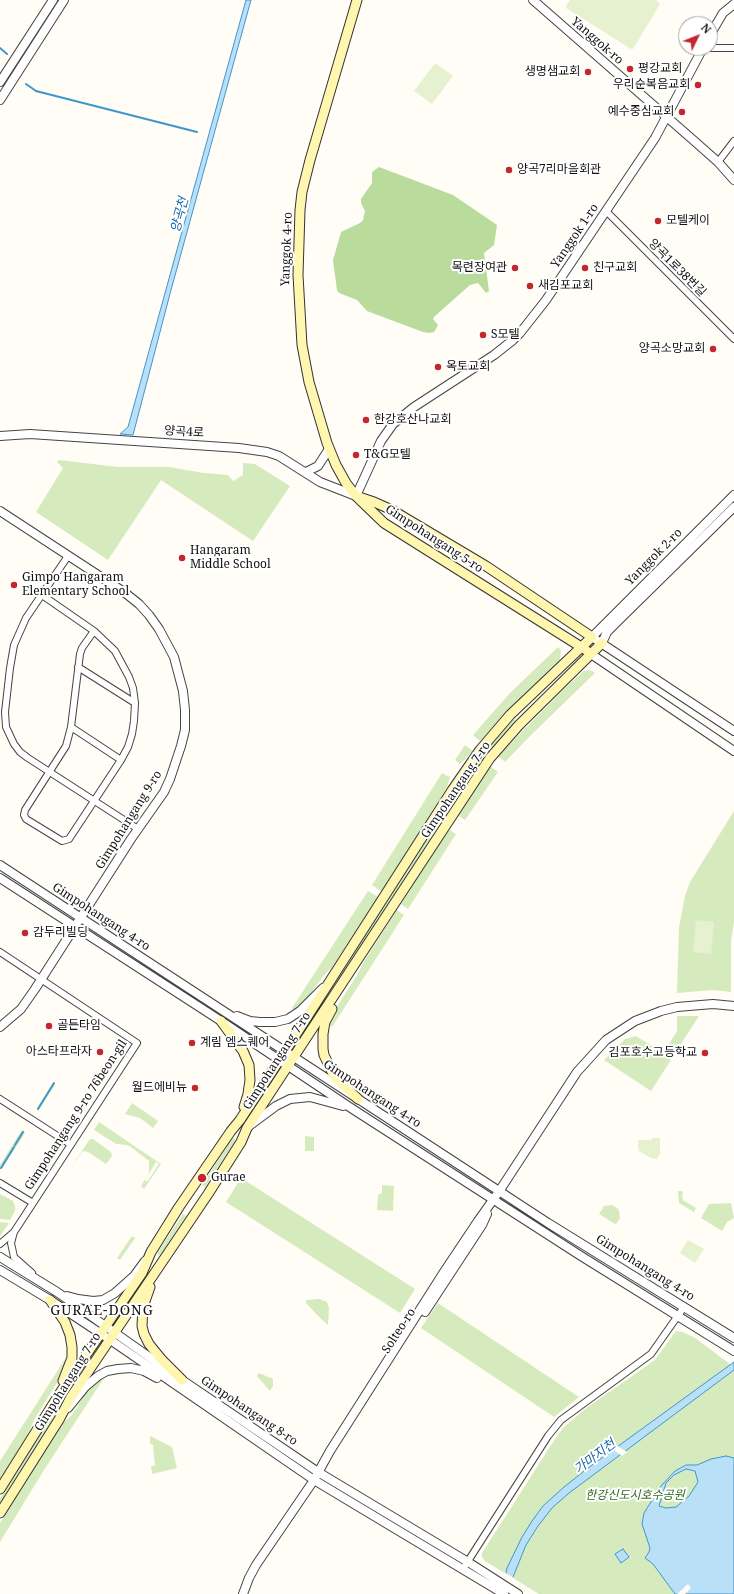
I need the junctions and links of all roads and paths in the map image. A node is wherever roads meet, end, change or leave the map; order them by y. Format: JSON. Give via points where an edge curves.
{"nodes":[{"id":1,"x":53,"y":0,"type":"edge"},
{"id":2,"x":64,"y":0,"type":"edge"},
{"id":3,"x":357,"y":0,"type":"edge"},
{"id":4,"x":532,"y":0,"type":"edge"},
{"id":5,"x":734,"y":4,"type":"edge"},
{"id":6,"x":718,"y":22,"type":"edge"},
{"id":7,"x":718,"y":48,"type":"edge"},
{"id":8,"x":734,"y":48,"type":"edge"},
{"id":9,"x":699,"y":56,"type":"edge"},
{"id":10,"x":0,"y":82,"type":"edge"},
{"id":11,"x":0,"y":100,"type":"edge"},
{"id":12,"x":667,"y":118,"type":"junction"},
{"id":13,"x":734,"y":140,"type":"edge"},
{"id":14,"x":718,"y":162,"type":"junction"},
{"id":15,"x":734,"y":180,"type":"edge"},
{"id":16,"x":606,"y":211,"type":"junction"},
{"id":17,"x":734,"y":339,"type":"edge"},
{"id":18,"x":0,"y":436,"type":"edge"},
{"id":19,"x":329,"y":448,"type":"junction"},
{"id":20,"x":306,"y":472,"type":"junction"},
{"id":21,"x":734,"y":495,"type":"edge"},
{"id":22,"x":356,"y":496,"type":"junction"},
{"id":23,"x":734,"y":507,"type":"edge"},
{"id":24,"x":0,"y":511,"type":"edge"},
{"id":25,"x":68,"y":556,"type":"junction"},
{"id":26,"x":42,"y":595,"type":"junction"},
{"id":27,"x":94,"y":631,"type":"junction"},
{"id":28,"x":562,"y":634,"type":"junction"},
{"id":29,"x":592,"y":637,"type":"junction"},
{"id":30,"x":602,"y":643,"type":"junction"},
{"id":31,"x":581,"y":647,"type":"junction"},
{"id":32,"x":592,"y":654,"type":"junction"},
{"id":33,"x":565,"y":662,"type":"junction"},
{"id":34,"x":78,"y":667,"type":"junction"},
{"id":35,"x":135,"y":703,"type":"junction"},
{"id":36,"x":71,"y":727,"type":"junction"},
{"id":37,"x":734,"y":731,"type":"edge"},
{"id":38,"x":734,"y":751,"type":"edge"},
{"id":39,"x":121,"y":760,"type":"junction"},
{"id":40,"x":50,"y":771,"type":"junction"},
{"id":41,"x":94,"y":800,"type":"junction"},
{"id":42,"x":138,"y":829,"type":"junction"},
{"id":43,"x":0,"y":865,"type":"edge"},
{"id":44,"x":0,"y":878,"type":"edge"},
{"id":45,"x":80,"y":918,"type":"junction"},
{"id":46,"x":75,"y":926,"type":"junction"},
{"id":47,"x":0,"y":952,"type":"edge"},
{"id":48,"x":351,"y":970,"type":"junction"},
{"id":49,"x":41,"y":979,"type":"junction"},
{"id":50,"x":332,"y":979,"type":"junction"},
{"id":51,"x":734,"y":1006,"type":"edge"},
{"id":52,"x":224,"y":1011,"type":"junction"},
{"id":53,"x":221,"y":1022,"type":"junction"},
{"id":54,"x":0,"y":1027,"type":"edge"},
{"id":55,"x":285,"y":1051,"type":"junction"},
{"id":56,"x":294,"y":1058,"type":"junction"},
{"id":57,"x":278,"y":1060,"type":"junction"},
{"id":58,"x":288,"y":1067,"type":"junction"},
{"id":59,"x":0,"y":1099,"type":"edge"},
{"id":60,"x":358,"y":1099,"type":"junction"},
{"id":61,"x":351,"y":1108,"type":"junction"},
{"id":62,"x":240,"y":1120,"type":"junction"},
{"id":63,"x":247,"y":1128,"type":"junction"},
{"id":64,"x":70,"y":1144,"type":"junction"},
{"id":65,"x":0,"y":1183,"type":"edge"},
{"id":66,"x":500,"y":1190,"type":"junction"},
{"id":67,"x":494,"y":1200,"type":"junction"},
{"id":68,"x":33,"y":1203,"type":"junction"},
{"id":69,"x":14,"y":1232,"type":"junction"},
{"id":70,"x":0,"y":1244,"type":"edge"},
{"id":71,"x":151,"y":1252,"type":"junction"},
{"id":72,"x":0,"y":1258,"type":"edge"},
{"id":73,"x":159,"y":1267,"type":"junction"},
{"id":74,"x":0,"y":1270,"type":"edge"},
{"id":75,"x":41,"y":1282,"type":"junction"},
{"id":76,"x":57,"y":1292,"type":"junction"},
{"id":77,"x":50,"y":1300,"type":"junction"},
{"id":78,"x":684,"y":1307,"type":"junction"},
{"id":79,"x":678,"y":1315,"type":"junction"},
{"id":80,"x":103,"y":1330,"type":"junction"},
{"id":81,"x":112,"y":1336,"type":"junction"},
{"id":82,"x":734,"y":1338,"type":"edge"},
{"id":83,"x":734,"y":1351,"type":"edge"},
{"id":84,"x":180,"y":1384,"type":"junction"},
{"id":85,"x":60,"y":1418,"type":"junction"},
{"id":86,"x":38,"y":1428,"type":"junction"},
{"id":87,"x":316,"y":1476,"type":"junction"},
{"id":88,"x":0,"y":1489,"type":"edge"},
{"id":89,"x":0,"y":1513,"type":"edge"},
{"id":90,"x":466,"y":1566,"type":"junction"},
{"id":91,"x":490,"y":1581,"type":"junction"},
{"id":92,"x":243,"y":1594,"type":"edge"},
{"id":93,"x":504,"y":1594,"type":"edge"},
{"id":94,"x":518,"y":1594,"type":"edge"}],
"edges":[{"from":1,"to":10,"type":"street"},
{"from":2,"to":11,"type":"street"},
{"from":3,"to":19,"type":"main road","name":"Yanggok 4-ro","via":[[310,160],[300,210],[298,275],[302,345],[309,382]]},
{"from":4,"to":12,"type":"street","name":"Yanggok-ro"},
{"from":5,"to":6,"type":"street","via":[[723,13]]},
{"from":7,"to":8,"type":"street"},
{"from":9,"to":12,"type":"street","name":"Yanggok 1-ro"},
{"from":12,"to":14,"type":"street","name":"Yanggok-ro"},
{"from":12,"to":16,"type":"street","name":"Yanggok 1-ro"},
{"from":13,"to":14,"type":"street"},
{"from":14,"to":15,"type":"street","name":"Yanggok-ro"},
{"from":16,"to":17,"type":"street","name":"양곡1로38번길"},
{"from":16,"to":22,"type":"street","name":"Yanggok 1-ro","via":[[546,300],[520,333],[494,355],[414,407],[393,424],[382,441]]},
{"from":18,"to":20,"type":"street","name":"양곡4로","via":[[30,434],[239,448],[279,456]]},
{"from":19,"to":20,"type":"street","via":[[318,466]]},
{"from":19,"to":22,"type":"main road","name":"Yanggok 4-ro","via":[[341,475]]},
{"from":20,"to":22,"type":"street","name":"양곡4로","via":[[320,482]]},
{"from":21,"to":29,"type":"street","name":"Yanggok 2-ro"},
{"from":22,"to":28,"type":"main road","name":"Gimpohangang 5-ro","via":[[384,523]]},
{"from":22,"to":29,"type":"main road","name":"Gimpohangang 5-ro","via":[[392,510],[486,566]]},
{"from":23,"to":30,"type":"street","name":"Yanggok 2-ro","via":[[607,632]]},
{"from":24,"to":25,"type":"street","name":"Gimpohangang 9-ro"},
{"from":25,"to":26,"type":"street"},
{"from":25,"to":42,"type":"street","name":"Gimpohangang 9-ro","via":[[139,604],[160,629],[180,673],[185,710],[182,746],[164,792]]},
{"from":26,"to":27,"type":"street"},
{"from":26,"to":40,"type":"street","via":[[26,618],[14,644],[5,720],[9,735],[20,752]]},
{"from":27,"to":34,"type":"street","via":[[82,648]]},
{"from":27,"to":35,"type":"street","via":[[123,662],[133,688]]},
{"from":28,"to":31,"type":"main road","name":"Gimpohangang 5-ro"},
{"from":28,"to":33,"type":"main road","via":[[569,650]]},
{"from":29,"to":30,"type":"street","name":"Gimpohangang 5-ro"},
{"from":29,"to":31,"type":"main road","name":"Gimpohangang 7-ro"},
{"from":30,"to":32,"type":"main road","name":"Gimpohangang 7-ro"},
{"from":30,"to":37,"type":"street","name":"Gimpohangang 5-ro"},
{"from":31,"to":32,"type":"main road","name":"Gimpohangang 5-ro"},
{"from":31,"to":33,"type":"main road","name":"Gimpohangang 7-ro"},
{"from":32,"to":38,"type":"street","name":"Gimpohangang 5-ro"},
{"from":32,"to":48,"type":"main road","name":"Gimpohangang 7-ro","via":[[519,725],[490,758]]},
{"from":33,"to":50,"type":"main road","name":"Gimpohangang 7-ro","via":[[510,715],[480,750]]},
{"from":34,"to":35,"type":"street"},
{"from":34,"to":36,"type":"street"},
{"from":35,"to":39,"type":"street","via":[[132,734]]},
{"from":36,"to":39,"type":"street"},
{"from":36,"to":40,"type":"street","via":[[66,746]]},
{"from":39,"to":41,"type":"street"},
{"from":40,"to":41,"type":"street"},
{"from":40,"to":41,"type":"street","via":[[25,810],[26,819],[58,840],[66,841],[70,839]]},
{"from":41,"to":42,"type":"street"},
{"from":42,"to":45,"type":"street","name":"Gimpohangang 9-ro"},
{"from":43,"to":45,"type":"street","name":"Gimpohangang 4-ro"},
{"from":44,"to":46,"type":"street","name":"Gimpohangang 4-ro"},
{"from":45,"to":46,"type":"street","name":"Gimpohangang 9-ro"},
{"from":45,"to":52,"type":"street","name":"Gimpohangang 4-ro"},
{"from":46,"to":49,"type":"street","name":"Gimpohangang 9-ro"},
{"from":46,"to":53,"type":"street","name":"Gimpohangang 4-ro"},
{"from":47,"to":49,"type":"street"},
{"from":48,"to":56,"type":"main road","name":"Gimpohangang 7-ro"},
{"from":48,"to":60,"type":"main road","via":[[325,1022],[323,1049],[334,1076]]},
{"from":49,"to":54,"type":"street","name":"Gimpohangang 9-ro","via":[[21,1009]]},
{"from":49,"to":64,"type":"street","name":"Gimpohangang 9-ro 76beon-gil","via":[[137,1043]]},
{"from":50,"to":52,"type":"street","via":[[300,1011],[288,1019],[268,1023],[250,1021]]},
{"from":50,"to":55,"type":"main road","name":"Gimpohangang 7-ro"},
{"from":51,"to":66,"type":"street","name":"Solteo-ro","via":[[693,1005],[661,1011],[635,1021],[606,1040],[577,1072]]},
{"from":52,"to":55,"type":"street","name":"Gimpohangang 4-ro"},
{"from":53,"to":57,"type":"street","name":"Gimpohangang 4-ro"},
{"from":53,"to":62,"type":"main road","via":[[243,1051],[249,1066],[248,1094]]},
{"from":55,"to":56,"type":"street","name":"Gimpohangang 4-ro"},
{"from":55,"to":57,"type":"main road","name":"Gimpohangang 7-ro"},
{"from":56,"to":58,"type":"main road","name":"Gimpohangang 7-ro"},
{"from":56,"to":60,"type":"street","name":"Gimpohangang 4-ro"},
{"from":57,"to":58,"type":"street","name":"Gimpohangang 4-ro"},
{"from":57,"to":62,"type":"main road","name":"Gimpohangang 7-ro"},
{"from":58,"to":61,"type":"street","name":"Gimpohangang 4-ro"},
{"from":58,"to":63,"type":"main road","name":"Gimpohangang 7-ro"},
{"from":59,"to":64,"type":"street"},
{"from":60,"to":66,"type":"street","name":"Gimpohangang 4-ro"},
{"from":61,"to":63,"type":"street","via":[[310,1097],[290,1099],[276,1106]]},
{"from":61,"to":67,"type":"street","name":"Gimpohangang 4-ro"},
{"from":62,"to":71,"type":"main road","name":"Gimpohangang 7-ro","via":[[183,1200]]},
{"from":63,"to":73,"type":"main road","name":"Gimpohangang 7-ro","via":[[241,1142]]},
{"from":64,"to":68,"type":"street","name":"Gimpohangang 9-ro 76beon-gil"},
{"from":65,"to":68,"type":"street","name":"Gimpohangang 9-ro 76beon-gil"},
{"from":66,"to":67,"type":"street","name":"Solteo-ro"},
{"from":66,"to":78,"type":"street","name":"Gimpohangang 4-ro","via":[[548,1223]]},
{"from":67,"to":79,"type":"street","name":"Gimpohangang 4-ro"},
{"from":67,"to":87,"type":"street","name":"Solteo-ro","via":[[444,1272]]},
{"from":68,"to":69,"type":"street"},
{"from":69,"to":70,"type":"street"},
{"from":69,"to":75,"type":"street","via":[[11,1243],[14,1258]]},
{"from":71,"to":76,"type":"street","via":[[134,1276],[115,1294],[103,1300],[78,1300]]},
{"from":71,"to":80,"type":"main road","name":"Gimpohangang 7-ro","via":[[142,1273]]},
{"from":72,"to":75,"type":"street","name":"Gimpohangang 8-ro"},
{"from":73,"to":81,"type":"main road","name":"Gimpohangang 7-ro"},
{"from":73,"to":84,"type":"main road","via":[[143,1307],[142,1326],[149,1344]]},
{"from":74,"to":77,"type":"street","name":"Gimpohangang 8-ro"},
{"from":75,"to":76,"type":"street","name":"Gimpohangang 8-ro"},
{"from":76,"to":80,"type":"street","name":"Gimpohangang 8-ro"},
{"from":77,"to":80,"type":"street","name":"Gimpohangang 8-ro"},
{"from":77,"to":86,"type":"main road","via":[[65,1322],[70,1335],[72,1358]]},
{"from":78,"to":79,"type":"street"},
{"from":78,"to":82,"type":"street","name":"Gimpohangang 4-ro"},
{"from":79,"to":83,"type":"street","name":"Gimpohangang 4-ro"},
{"from":79,"to":90,"type":"street","via":[[651,1354],[561,1420],[548,1436]]},
{"from":80,"to":81,"type":"street","name":"Gimpohangang 8-ro"},
{"from":80,"to":86,"type":"main road","name":"Gimpohangang 7-ro"},
{"from":81,"to":84,"type":"street","name":"Gimpohangang 8-ro"},
{"from":81,"to":85,"type":"main road","name":"Gimpohangang 7-ro"},
{"from":84,"to":85,"type":"street","via":[[131,1368],[107,1372],[85,1387]]},
{"from":84,"to":87,"type":"street","name":"Gimpohangang 8-ro"},
{"from":85,"to":89,"type":"main road","name":"Gimpohangang 7-ro"},
{"from":86,"to":88,"type":"main road","name":"Gimpohangang 7-ro"},
{"from":87,"to":90,"type":"street","name":"Gimpohangang 8-ro"},
{"from":87,"to":92,"type":"street","name":"Solteo-ro","via":[[256,1565]]},
{"from":90,"to":91,"type":"street","name":"Gimpohangang 8-ro"},
{"from":91,"to":93,"type":"street"},
{"from":91,"to":94,"type":"street"}]}
